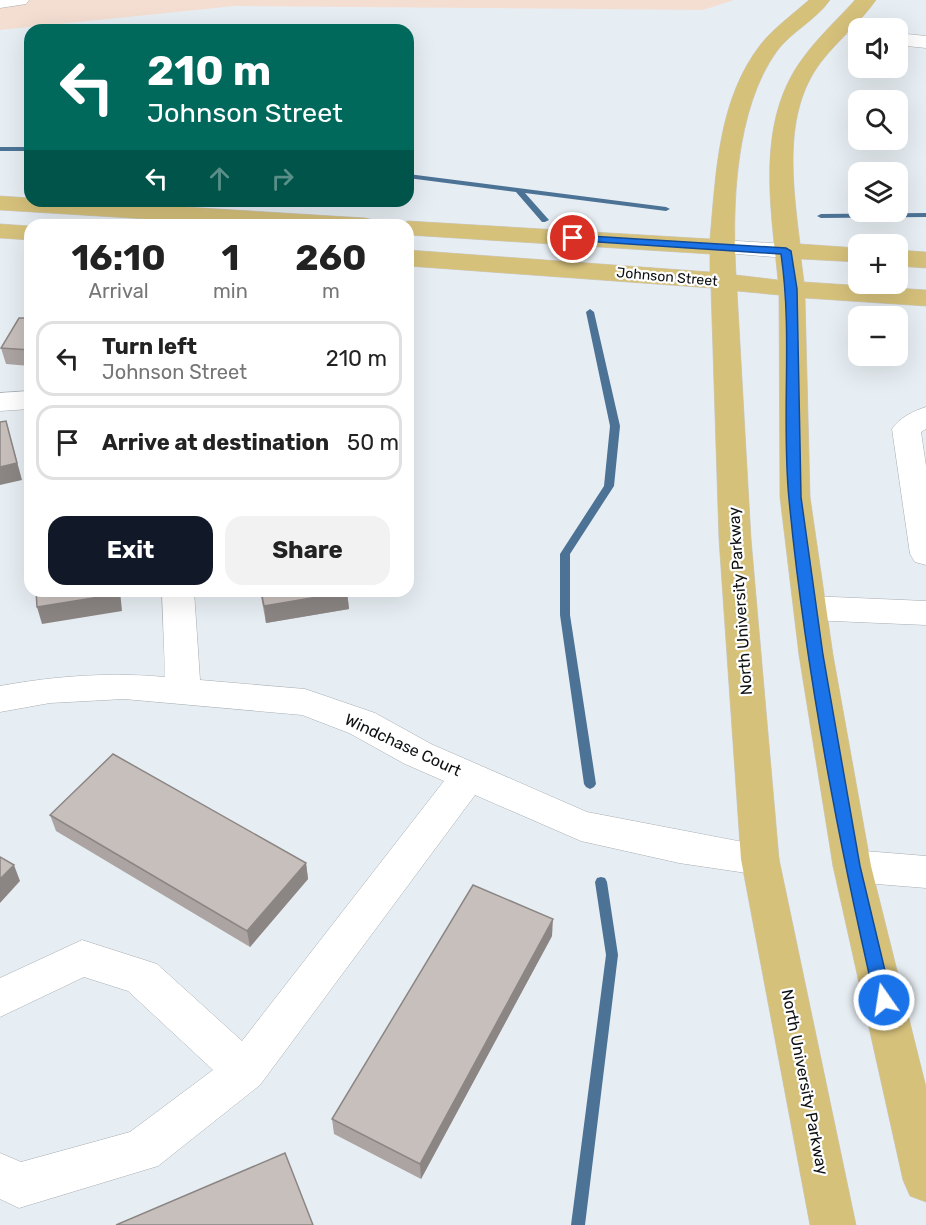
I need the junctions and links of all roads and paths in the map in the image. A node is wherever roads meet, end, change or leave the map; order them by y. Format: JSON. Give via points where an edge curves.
{"nodes":[{"id":1,"x":19,"y":0,"type":"edge"},
{"id":2,"x":820,"y":0,"type":"edge"},
{"id":3,"x":866,"y":0,"type":"edge"},
{"id":4,"x":0,"y":3,"type":"edge"},
{"id":5,"x":856,"y":18,"type":"edge"},
{"id":6,"x":848,"y":30,"type":"edge"},
{"id":7,"x":908,"y":40,"type":"edge"},
{"id":8,"x":926,"y":42,"type":"edge"},
{"id":9,"x":0,"y":203,"type":"edge"},
{"id":10,"x":24,"y":204,"type":"edge"},
{"id":11,"x":66,"y":207,"type":"edge"},
{"id":12,"x":265,"y":219,"type":"edge"},
{"id":13,"x":414,"y":228,"type":"edge"},
{"id":14,"x":0,"y":231,"type":"edge"},
{"id":15,"x":24,"y":233,"type":"edge"},
{"id":16,"x":723,"y":247,"type":"junction"},
{"id":17,"x":786,"y":251,"type":"junction"},
{"id":18,"x":848,"y":254,"type":"edge"},
{"id":19,"x":414,"y":258,"type":"edge"},
{"id":20,"x":908,"y":259,"type":"edge"},
{"id":21,"x":926,"y":260,"type":"edge"},
{"id":22,"x":726,"y":282,"type":"junction"},
{"id":23,"x":792,"y":289,"type":"junction"},
{"id":24,"x":926,"y":298,"type":"edge"},
{"id":25,"x":24,"y":400,"type":"edge"},
{"id":26,"x":0,"y":402,"type":"edge"},
{"id":27,"x":926,"y":416,"type":"edge"},
{"id":28,"x":926,"y":554,"type":"edge"},
{"id":29,"x":178,"y":597,"type":"edge"},
{"id":30,"x":810,"y":608,"type":"junction"},
{"id":31,"x":926,"y":613,"type":"edge"},
{"id":32,"x":183,"y":691,"type":"junction"},
{"id":33,"x":0,"y":699,"type":"edge"},
{"id":34,"x":470,"y":776,"type":"junction"},
{"id":35,"x":760,"y":859,"type":"junction"},
{"id":36,"x":852,"y":866,"type":"junction"},
{"id":37,"x":926,"y":872,"type":"edge"},
{"id":38,"x":0,"y":998,"type":"edge"},
{"id":39,"x":245,"y":1071,"type":"junction"},
{"id":40,"x":0,"y":1175,"type":"edge"},
{"id":41,"x":926,"y":1180,"type":"edge"},
{"id":42,"x":834,"y":1225,"type":"edge"}],
"edges":[{"from":1,"to":4,"type":"street"},
{"from":2,"to":16,"type":"main road","name":"North University Parkway","via":[[769,47],[751,78],[730,142]]},
{"from":3,"to":5,"type":"main road"},
{"from":6,"to":17,"type":"main road","via":[[811,61],[795,91],[785,125],[780,176]]},
{"from":7,"to":8,"type":"street"},
{"from":9,"to":10,"type":"main road"},
{"from":11,"to":12,"type":"main road"},
{"from":13,"to":16,"type":"main road","name":"Johnson Street"},
{"from":14,"to":15,"type":"main road"},
{"from":16,"to":17,"type":"street","name":"Johnson Street"},
{"from":16,"to":22,"type":"main road","name":"North University Parkway"},
{"from":17,"to":18,"type":"main road","name":"Johnson Street"},
{"from":17,"to":23,"type":"main road"},
{"from":19,"to":22,"type":"main road","name":"Johnson Street"},
{"from":20,"to":21,"type":"main road"},
{"from":22,"to":23,"type":"main road","name":"Johnson Street"},
{"from":22,"to":35,"type":"main road","name":"North University Parkway","via":[[735,539]]},
{"from":23,"to":24,"type":"main road","name":"Johnson Street"},
{"from":23,"to":30,"type":"main road","via":[[795,497]]},
{"from":25,"to":26,"type":"street"},
{"from":27,"to":28,"type":"street","via":[[906,429]]},
{"from":29,"to":32,"type":"street"},
{"from":30,"to":31,"type":"street"},
{"from":30,"to":36,"type":"main road"},
{"from":32,"to":33,"type":"street","name":"Windchase Court","via":[[124,686],[50,690]]},
{"from":32,"to":34,"type":"street","name":"Windchase Court","via":[[305,702],[362,723],[418,754]]},
{"from":34,"to":35,"type":"street","name":"Windchase Court","via":[[581,826]]},
{"from":34,"to":39,"type":"street"},
{"from":35,"to":42,"type":"main road","name":"North University Parkway"},
{"from":36,"to":37,"type":"street"},
{"from":36,"to":41,"type":"main road"},
{"from":38,"to":39,"type":"street","via":[[82,958],[142,977]]},
{"from":39,"to":40,"type":"street","via":[[142,1151],[19,1185]]}]}
